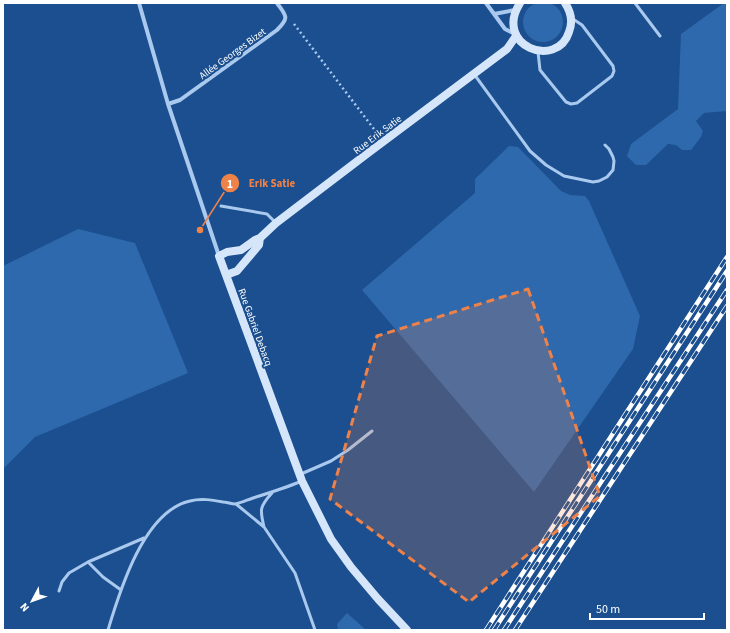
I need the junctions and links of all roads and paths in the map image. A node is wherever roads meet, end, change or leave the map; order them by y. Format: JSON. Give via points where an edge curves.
{"nodes":[{"id":1,"x":139,"y":3,"type":"edge"},
{"id":2,"x":276,"y":3,"type":"edge"},
{"id":3,"x":486,"y":3,"type":"edge"},
{"id":4,"x":565,"y":3,"type":"edge"},
{"id":5,"x":574,"y":3,"type":"edge"},
{"id":6,"x":635,"y":3,"type":"edge"},
{"id":7,"x":517,"y":7,"type":"edge"},
{"id":8,"x":494,"y":14,"type":"junction"},
{"id":9,"x":570,"y":14,"type":"junction"},
{"id":10,"x":286,"y":18,"type":"junction"},
{"id":11,"x":516,"y":35,"type":"junction"},
{"id":12,"x":660,"y":36,"type":"dead end"},
{"id":13,"x":524,"y":44,"type":"junction"},
{"id":14,"x":507,"y":49,"type":"junction"},
{"id":15,"x":538,"y":51,"type":"junction"},
{"id":16,"x":474,"y":74,"type":"junction"},
{"id":17,"x":168,"y":104,"type":"junction"},
{"id":18,"x":377,"y":133,"type":"dead end"},
{"id":19,"x":605,"y":145,"type":"dead end"},
{"id":20,"x":221,"y":206,"type":"dead end"},
{"id":21,"x":276,"y":223,"type":"junction"},
{"id":22,"x":260,"y":238,"type":"junction"},
{"id":23,"x":219,"y":256,"type":"junction"},
{"id":24,"x":226,"y":275,"type":"junction"},
{"id":25,"x":372,"y":431,"type":"dead end"},
{"id":26,"x":300,"y":478,"type":"junction"},
{"id":27,"x":273,"y":492,"type":"junction"},
{"id":28,"x":236,"y":504,"type":"junction"},
{"id":29,"x":264,"y":527,"type":"junction"},
{"id":30,"x":144,"y":538,"type":"junction"},
{"id":31,"x":88,"y":562,"type":"junction"},
{"id":32,"x":121,"y":590,"type":"junction"},
{"id":33,"x":60,"y":591,"type":"dead end"},
{"id":34,"x":108,"y":630,"type":"edge"},
{"id":35,"x":315,"y":630,"type":"edge"},
{"id":36,"x":407,"y":630,"type":"edge"}],
"edges":[{"from":1,"to":17,"type":"street","name":"Rue Gabriel Debacq"},
{"from":2,"to":10,"type":"street"},
{"from":3,"to":8,"type":"street"},
{"from":4,"to":9,"type":"street"},
{"from":5,"to":9,"type":"street"},
{"from":6,"to":12,"type":"lane"},
{"from":7,"to":8,"type":"street"},
{"from":7,"to":11,"type":"street","via":[[513,18]]},
{"from":8,"to":11,"type":"street","via":[[505,29]]},
{"from":9,"to":15,"type":"street","via":[[571,27],[563,43],[547,51]]},
{"from":9,"to":15,"type":"lane","via":[[582,25],[613,66],[612,76],[577,103],[571,104],[566,102],[540,70]]},
{"from":10,"to":17,"type":"street","name":"Allée Georges Bizet","via":[[277,30],[180,100]]},
{"from":10,"to":18,"type":"path","via":[[289,17]]},
{"from":11,"to":13,"type":"street"},
{"from":11,"to":14,"type":"street","name":"Rue Erik Satie"},
{"from":13,"to":14,"type":"street","name":"Rue Erik Satie"},
{"from":13,"to":15,"type":"street"},
{"from":14,"to":16,"type":"street","name":"Rue Erik Satie"},
{"from":16,"to":19,"type":"lane","via":[[530,151],[564,176],[593,182],[607,177],[613,170],[614,157]]},
{"from":16,"to":21,"type":"street","name":"Rue Erik Satie"},
{"from":17,"to":23,"type":"street","name":"Rue Gabriel Debacq"},
{"from":20,"to":21,"type":"lane","via":[[267,214]]},
{"from":21,"to":22,"type":"street","name":"Rue Erik Satie"},
{"from":22,"to":23,"type":"street","name":"Rue Erik Satie","via":[[240,250]]},
{"from":22,"to":24,"type":"street","name":"Rue Erik Satie","via":[[259,245],[237,271]]},
{"from":23,"to":24,"type":"street","name":"Rue Gabriel Debacq"},
{"from":24,"to":26,"type":"street","name":"Rue Gabriel Debacq"},
{"from":25,"to":26,"type":"lane","via":[[348,450]]},
{"from":26,"to":27,"type":"lane"},
{"from":26,"to":36,"type":"street","name":"Rue Gabriel Debacq","via":[[331,539],[351,567]]},
{"from":27,"to":28,"type":"lane"},
{"from":27,"to":29,"type":"lane","via":[[260,512]]},
{"from":28,"to":29,"type":"lane"},
{"from":28,"to":30,"type":"lane","via":[[206,499],[189,501],[173,507]]},
{"from":29,"to":35,"type":"lane","via":[[295,573]]},
{"from":30,"to":31,"type":"lane"},
{"from":30,"to":32,"type":"lane"},
{"from":31,"to":32,"type":"lane"},
{"from":31,"to":33,"type":"lane","via":[[69,573],[62,582]]},
{"from":32,"to":34,"type":"lane"}]}
